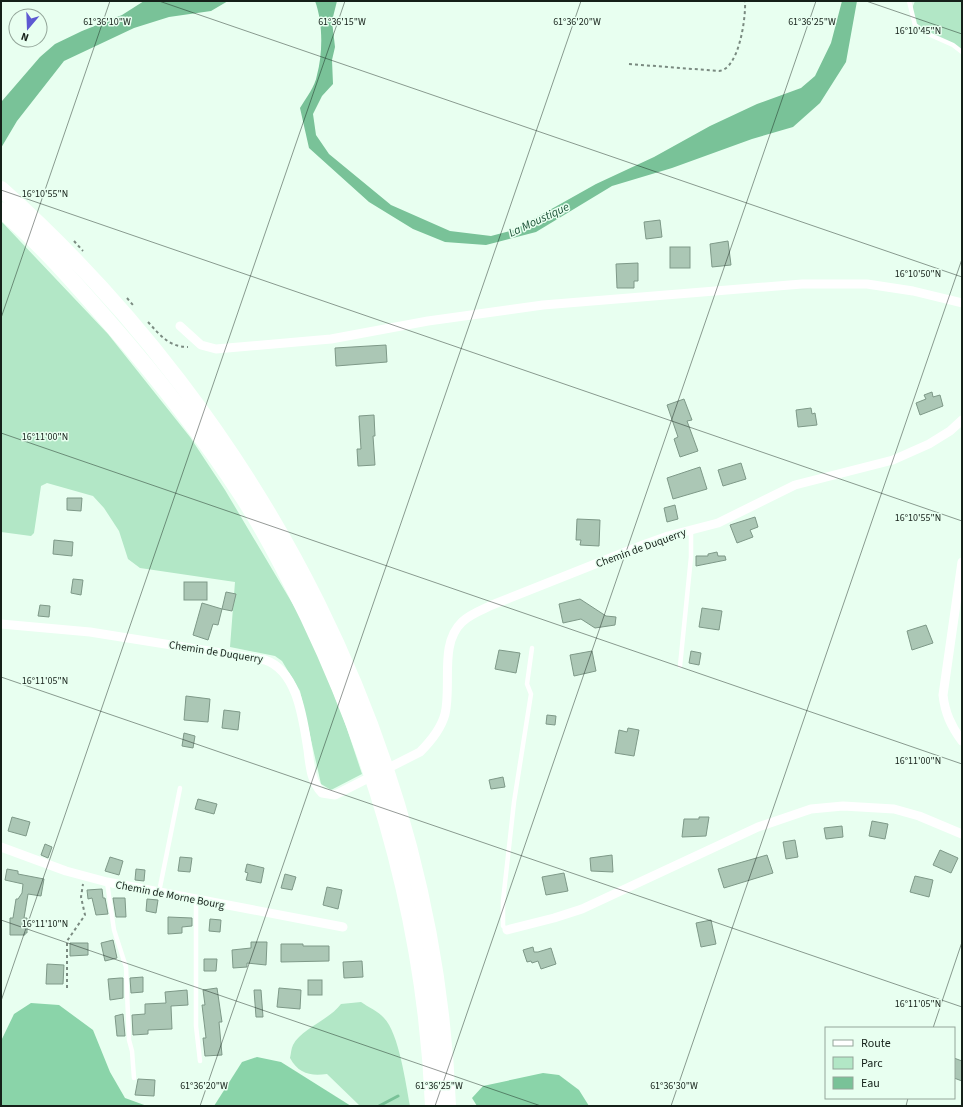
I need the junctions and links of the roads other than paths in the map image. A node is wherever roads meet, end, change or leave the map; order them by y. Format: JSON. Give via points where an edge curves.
{"nodes":[{"id":1,"x":909,"y":1,"type":"edge"},
{"id":2,"x":962,"y":52,"type":"edge"},
{"id":3,"x":1,"y":189,"type":"edge"},
{"id":4,"x":1,"y":210,"type":"edge"},
{"id":5,"x":962,"y":303,"type":"edge"},
{"id":6,"x":180,"y":326,"type":"dead end"},
{"id":7,"x":962,"y":420,"type":"edge"},
{"id":8,"x":691,"y":530,"type":"junction"},
{"id":9,"x":962,"y":562,"type":"edge"},
{"id":10,"x":1,"y":624,"type":"edge"},
{"id":11,"x":532,"y":648,"type":"dead end"},
{"id":12,"x":680,"y":666,"type":"dead end"},
{"id":13,"x":962,"y":741,"type":"edge"},
{"id":14,"x":180,"y":788,"type":"dead end"},
{"id":15,"x":962,"y":834,"type":"edge"},
{"id":16,"x":1,"y":848,"type":"edge"},
{"id":17,"x":107,"y":882,"type":"junction"},
{"id":18,"x":159,"y":892,"type":"junction"},
{"id":19,"x":196,"y":899,"type":"junction"},
{"id":20,"x":344,"y":927,"type":"dead end"},
{"id":21,"x":506,"y":930,"type":"joint"},
{"id":22,"x":200,"y":1061,"type":"dead end"},
{"id":23,"x":134,"y":1078,"type":"dead end"},
{"id":24,"x":433,"y":1106,"type":"edge"},
{"id":25,"x":448,"y":1106,"type":"edge"}],
"edges":[{"from":1,"to":2,"type":"lane","via":[[915,25]]},
{"from":3,"to":25,"type":"highway","via":[[86,272],[151,346],[204,414],[256,491],[301,570],[341,652],[384,760],[406,833],[426,917],[447,1074]]},
{"from":4,"to":24,"type":"highway","via":[[72,280],[136,353],[188,418],[243,497],[289,578],[326,656],[359,737],[391,834],[411,922],[424,996]]},
{"from":5,"to":6,"type":"street","via":[[913,291],[867,284],[802,284],[543,306],[428,321],[330,339],[216,349],[201,345]]},
{"from":7,"to":8,"type":"street","name":"Chemin de Duquerry","via":[[929,444],[893,460],[795,485],[739,514]]},
{"from":8,"to":10,"type":"street","name":"Chemin de Duquerry","via":[[668,536],[492,605],[463,621],[452,635],[445,715],[431,741],[420,752],[336,795],[322,793],[315,786],[295,694],[284,673],[274,663],[90,632]]},
{"from":8,"to":12,"type":"lane","via":[[691,557]]},
{"from":9,"to":13,"type":"street","via":[[943,695],[945,713]]},
{"from":11,"to":21,"type":"lane","via":[[527,684],[531,694],[502,901],[503,926]]},
{"from":14,"to":18,"type":"lane"},
{"from":15,"to":21,"type":"street","via":[[919,816],[894,809],[843,806],[812,809],[758,827],[582,909]]},
{"from":16,"to":17,"type":"street","name":"Chemin de Morne Bourg","via":[[66,871]]},
{"from":17,"to":18,"type":"street","name":"Chemin de Morne Bourg"},
{"from":17,"to":23,"type":"lane","via":[[114,930],[126,967],[129,1040]]},
{"from":18,"to":19,"type":"street","name":"Chemin de Morne Bourg"},
{"from":19,"to":20,"type":"street","name":"Chemin de Morne Bourg"},
{"from":19,"to":22,"type":"lane","via":[[196,1026]]}]}
